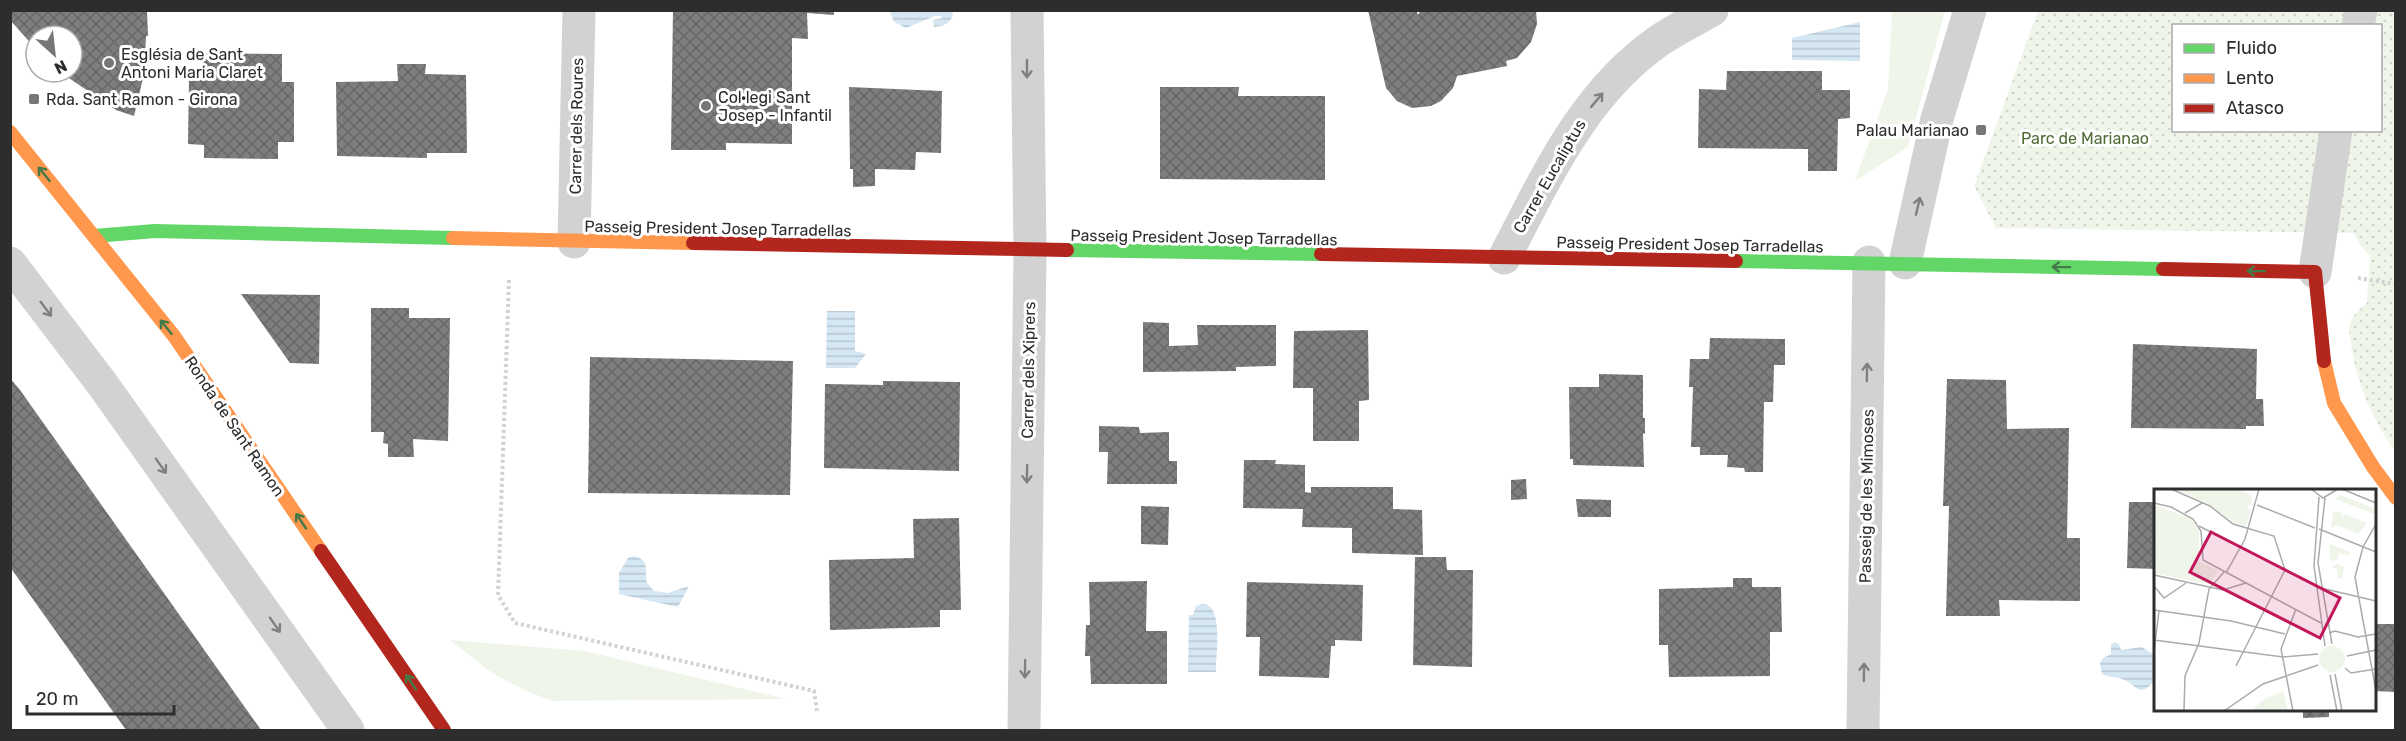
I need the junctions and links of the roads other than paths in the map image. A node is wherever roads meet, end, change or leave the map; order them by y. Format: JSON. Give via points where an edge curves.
{"nodes":[{"id":1,"x":579,"y":10,"type":"edge"},
{"id":2,"x":1027,"y":10,"type":"edge"},
{"id":3,"x":1712,"y":10,"type":"edge"},
{"id":4,"x":1970,"y":10,"type":"edge"},
{"id":5,"x":10,"y":132,"type":"edge"},
{"id":6,"x":2336,"y":132,"type":"edge"},
{"id":7,"x":94,"y":236,"type":"junction"},
{"id":8,"x":574,"y":242,"type":"junction"},
{"id":9,"x":1030,"y":251,"type":"junction"},
{"id":10,"x":1504,"y":258,"type":"junction"},
{"id":11,"x":10,"y":262,"type":"edge"},
{"id":12,"x":1869,"y":262,"type":"junction"},
{"id":13,"x":1905,"y":263,"type":"junction"},
{"id":14,"x":2315,"y":272,"type":"junction"},
{"id":15,"x":2396,"y":498,"type":"edge"},
{"id":16,"x":348,"y":730,"type":"edge"},
{"id":17,"x":444,"y":730,"type":"edge"},
{"id":18,"x":1024,"y":730,"type":"edge"},
{"id":19,"x":1863,"y":730,"type":"edge"}],
"edges":[{"from":1,"to":8,"type":"street","name":"Carrer dels Roures"},
{"from":2,"to":9,"type":"street","name":"Carrer dels Xiprers","one_way":true},
{"from":10,"to":3,"type":"street","name":"Carrer Eucaliptus","one_way":true,"via":[[1560,151],[1587,111],[1614,79],[1660,40]]},
{"from":13,"to":4,"type":"street","one_way":true,"via":[[1937,119]]},
{"from":7,"to":5,"type":"street","name":"Ronda de Sant Ramon","one_way":true},
{"from":6,"to":14,"type":"street"},
{"from":7,"to":8,"type":"street","name":"Passeig President Josep Tarradellas","via":[[155,231]]},
{"from":17,"to":7,"type":"street","name":"Ronda de Sant Ramon","one_way":true,"via":[[174,336]]},
{"from":8,"to":9,"type":"street","name":"Passeig President Josep Tarradellas"},
{"from":9,"to":10,"type":"street","name":"Passeig President Josep Tarradellas"},
{"from":9,"to":18,"type":"street","name":"Carrer dels Xiprers","one_way":true},
{"from":10,"to":12,"type":"street","name":"Passeig President Josep Tarradellas"},
{"from":11,"to":16,"type":"street","one_way":true,"via":[[104,385]]},
{"from":12,"to":13,"type":"street","name":"Passeig President Josep Tarradellas"},
{"from":19,"to":12,"type":"street","name":"Passeig de les Mimoses","one_way":true},
{"from":14,"to":13,"type":"street","name":"Passeig President Josep Tarradellas","one_way":true},
{"from":14,"to":15,"type":"street","via":[[2322,352],[2334,403]]}]}
